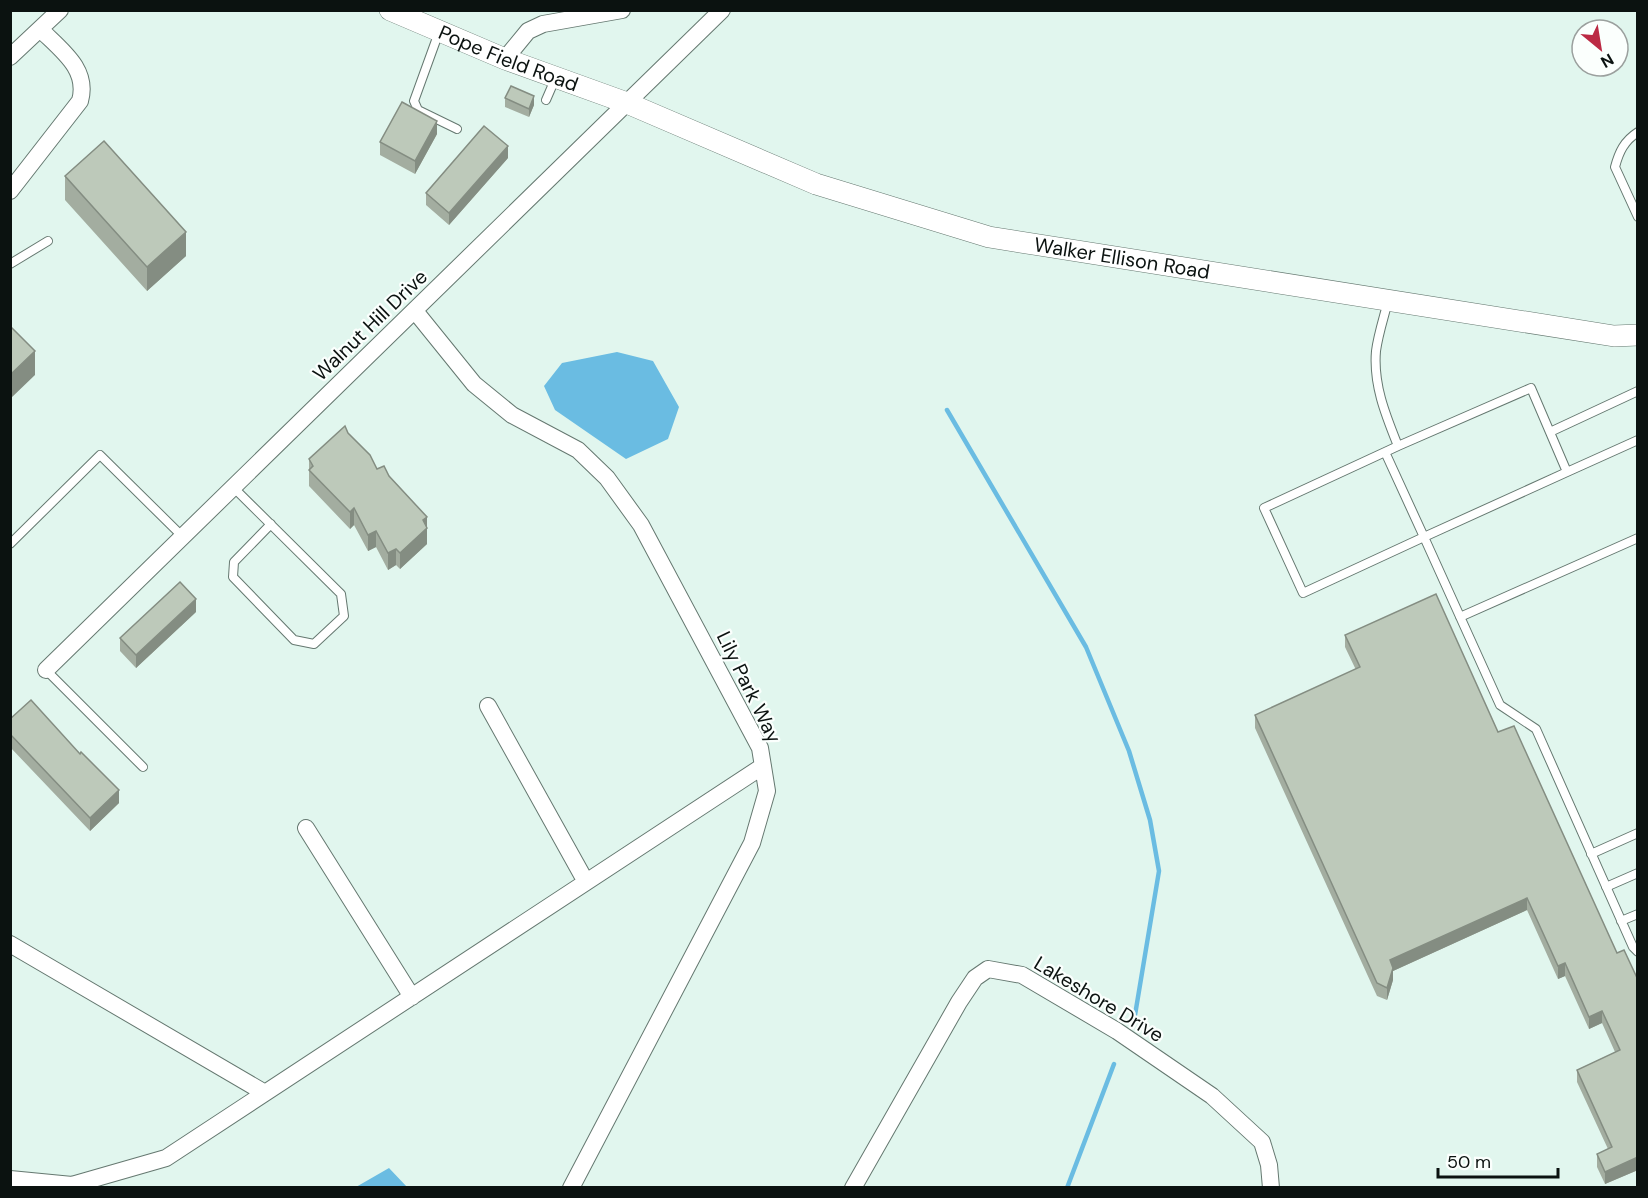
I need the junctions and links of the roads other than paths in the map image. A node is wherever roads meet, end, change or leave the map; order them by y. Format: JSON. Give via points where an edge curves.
{"nodes":[{"id":1,"x":60,"y":10,"type":"edge"},
{"id":2,"x":390,"y":10,"type":"edge"},
{"id":3,"x":622,"y":10,"type":"edge"},
{"id":4,"x":722,"y":10,"type":"edge"},
{"id":5,"x":40,"y":29,"type":"junction"},
{"id":6,"x":439,"y":32,"type":"junction"},
{"id":7,"x":10,"y":57,"type":"edge"},
{"id":8,"x":504,"y":59,"type":"junction"},
{"id":9,"x":556,"y":76,"type":"junction"},
{"id":10,"x":546,"y":100,"type":"dead end"},
{"id":11,"x":627,"y":103,"type":"junction"},
{"id":12,"x":457,"y":129,"type":"dead end"},
{"id":13,"x":1638,"y":132,"type":"edge"},
{"id":14,"x":10,"y":191,"type":"edge"},
{"id":15,"x":1638,"y":217,"type":"edge"},
{"id":16,"x":48,"y":240,"type":"dead end"},
{"id":17,"x":10,"y":264,"type":"edge"},
{"id":18,"x":1388,"y":300,"type":"junction"},
{"id":19,"x":415,"y":311,"type":"junction"},
{"id":20,"x":1638,"y":336,"type":"edge"},
{"id":21,"x":1638,"y":391,"type":"edge"},
{"id":22,"x":1550,"y":432,"type":"junction"},
{"id":23,"x":1638,"y":440,"type":"edge"},
{"id":24,"x":1398,"y":446,"type":"junction"},
{"id":25,"x":1385,"y":452,"type":"junction"},
{"id":26,"x":1567,"y":472,"type":"junction"},
{"id":27,"x":233,"y":486,"type":"junction"},
{"id":28,"x":271,"y":524,"type":"junction"},
{"id":29,"x":182,"y":536,"type":"junction"},
{"id":30,"x":1424,"y":537,"type":"junction"},
{"id":31,"x":1638,"y":538,"type":"edge"},
{"id":32,"x":10,"y":544,"type":"edge"},
{"id":33,"x":1460,"y":617,"type":"junction"},
{"id":34,"x":46,"y":670,"type":"joint"},
{"id":35,"x":488,"y":706,"type":"dead end"},
{"id":36,"x":143,"y":766,"type":"dead end"},
{"id":37,"x":763,"y":766,"type":"junction"},
{"id":38,"x":306,"y":828,"type":"dead end"},
{"id":39,"x":1638,"y":833,"type":"edge"},
{"id":40,"x":1591,"y":854,"type":"junction"},
{"id":41,"x":1638,"y":873,"type":"edge"},
{"id":42,"x":586,"y":882,"type":"junction"},
{"id":43,"x":1606,"y":887,"type":"junction"},
{"id":44,"x":1638,"y":914,"type":"edge"},
{"id":45,"x":1621,"y":921,"type":"junction"},
{"id":46,"x":10,"y":945,"type":"edge"},
{"id":47,"x":1638,"y":952,"type":"edge"},
{"id":48,"x":412,"y":997,"type":"junction"},
{"id":49,"x":265,"y":1093,"type":"junction"},
{"id":50,"x":10,"y":1179,"type":"edge"},
{"id":51,"x":572,"y":1188,"type":"edge"},
{"id":52,"x":853,"y":1188,"type":"edge"},
{"id":53,"x":1270,"y":1188,"type":"edge"}],
"edges":[{"from":1,"to":5,"type":"street"},
{"from":2,"to":6,"type":"street","name":"Pope Field Road"},
{"from":3,"to":8,"type":"street","via":[[543,24],[528,31]]},
{"from":4,"to":11,"type":"street","name":"Walnut Hill Drive"},
{"from":5,"to":7,"type":"street"},
{"from":5,"to":14,"type":"street","via":[[81,74],[84,89],[80,101]]},
{"from":6,"to":8,"type":"street","name":"Pope Field Road"},
{"from":6,"to":12,"type":"lane","via":[[414,101],[418,110]]},
{"from":8,"to":9,"type":"street","name":"Pope Field Road"},
{"from":9,"to":10,"type":"lane"},
{"from":9,"to":11,"type":"street","name":"Pope Field Road"},
{"from":11,"to":18,"type":"street","name":"Walker Ellison Road","via":[[816,184],[989,237]]},
{"from":11,"to":19,"type":"street","name":"Walnut Hill Drive"},
{"from":13,"to":15,"type":"lane","via":[[1620,151],[1615,167]]},
{"from":16,"to":17,"type":"lane"},
{"from":18,"to":20,"type":"street","name":"Walker Ellison Road","via":[[1614,336]]},
{"from":18,"to":24,"type":"lane","via":[[1376,350],[1376,377]]},
{"from":19,"to":27,"type":"street","name":"Walnut Hill Drive"},
{"from":19,"to":37,"type":"street","name":"Lily Park Way","via":[[474,384],[512,416],[578,450],[607,478],[641,525],[760,748]]},
{"from":21,"to":22,"type":"lane"},
{"from":22,"to":24,"type":"lane","via":[[1531,388]]},
{"from":22,"to":26,"type":"lane"},
{"from":23,"to":26,"type":"lane"},
{"from":24,"to":25,"type":"lane"},
{"from":25,"to":30,"type":"lane"},
{"from":25,"to":30,"type":"lane","via":[[1264,508],[1303,593]]},
{"from":26,"to":30,"type":"lane"},
{"from":27,"to":28,"type":"lane"},
{"from":27,"to":29,"type":"street","name":"Walnut Hill Drive"},
{"from":28,"to":28,"type":"lane","via":[[341,594],[344,616],[314,644],[294,640],[233,577],[234,562]]},
{"from":29,"to":32,"type":"lane","via":[[100,455]]},
{"from":29,"to":34,"type":"street","name":"Walnut Hill Drive"},
{"from":30,"to":33,"type":"lane"},
{"from":31,"to":33,"type":"lane"},
{"from":33,"to":40,"type":"lane","via":[[1500,705],[1536,729]]},
{"from":34,"to":36,"type":"lane"},
{"from":35,"to":42,"type":"street"},
{"from":37,"to":42,"type":"street"},
{"from":37,"to":51,"type":"street","name":"Lily Park Way","via":[[767,791],[752,843]]},
{"from":38,"to":48,"type":"street"},
{"from":39,"to":40,"type":"lane"},
{"from":40,"to":43,"type":"lane"},
{"from":41,"to":43,"type":"lane"},
{"from":42,"to":48,"type":"street"},
{"from":43,"to":45,"type":"lane"},
{"from":44,"to":45,"type":"lane"},
{"from":45,"to":47,"type":"lane"},
{"from":46,"to":49,"type":"street"},
{"from":48,"to":49,"type":"street"},
{"from":49,"to":50,"type":"street","via":[[166,1158],[72,1185]]},
{"from":52,"to":53,"type":"street","name":"Lakeshore Drive","via":[[959,1002],[975,978],[988,969],[1022,975],[1117,1031],[1212,1096],[1263,1142]]}]}
